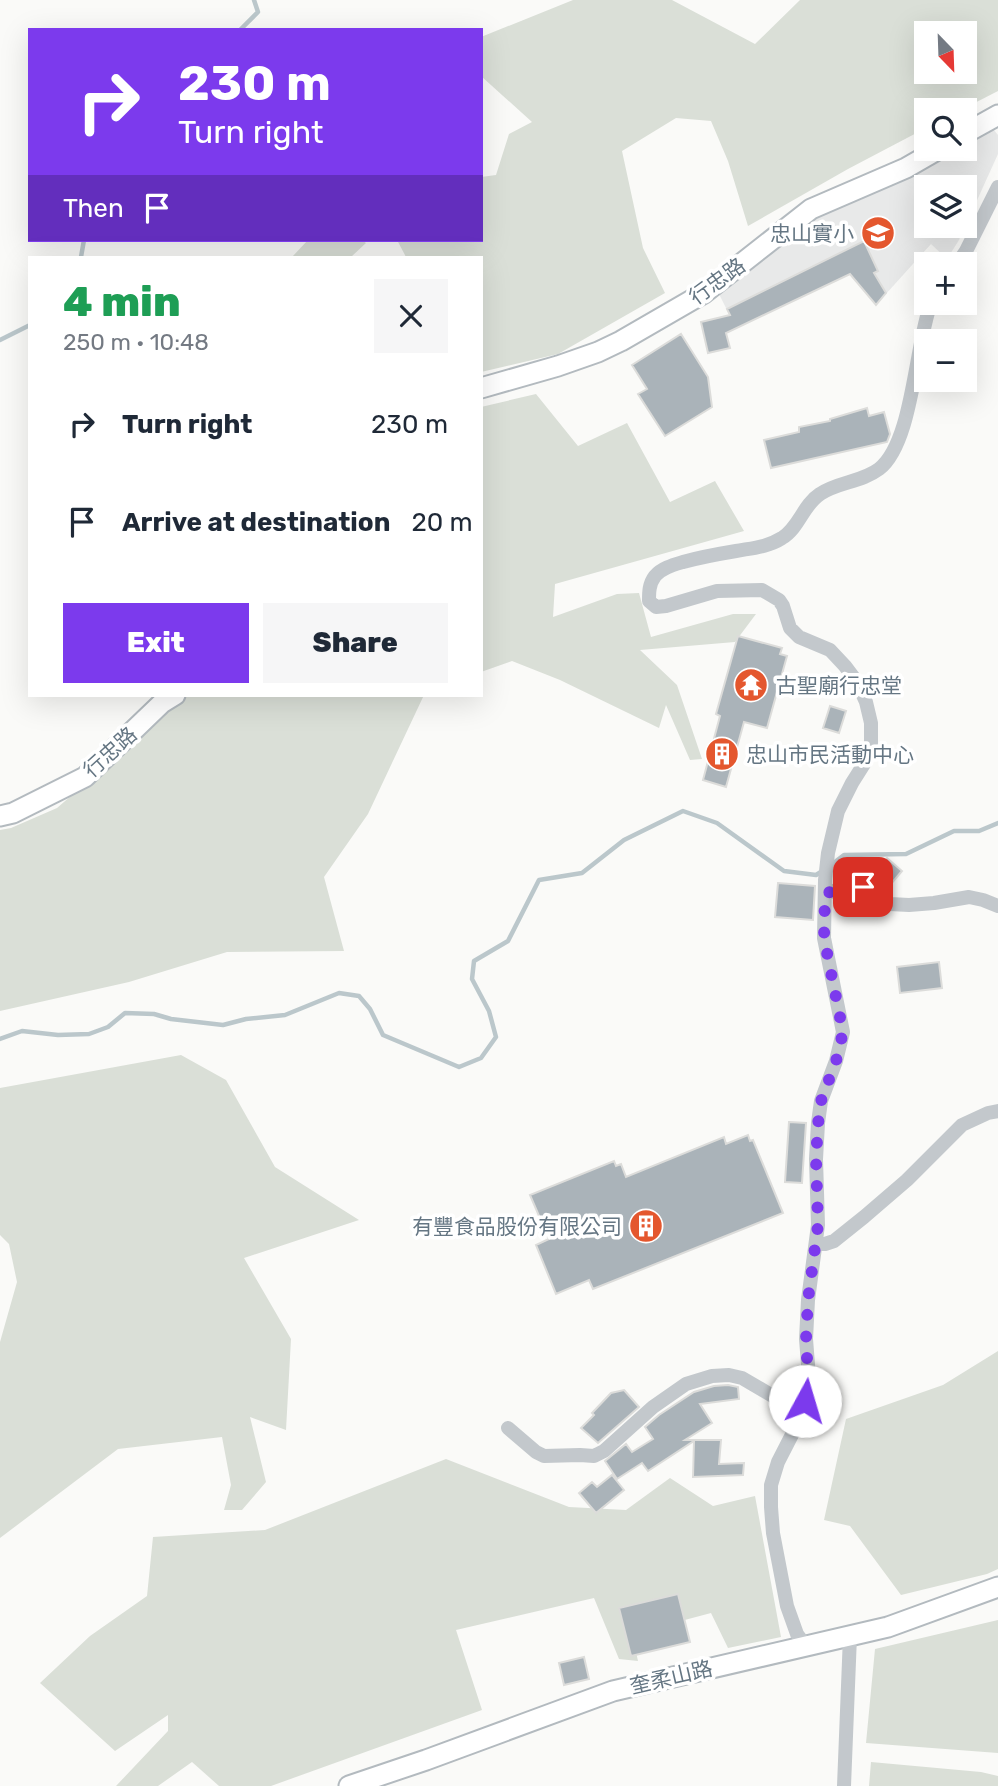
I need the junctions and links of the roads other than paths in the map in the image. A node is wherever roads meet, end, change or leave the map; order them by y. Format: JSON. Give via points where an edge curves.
{"nodes":[{"id":1,"x":998,"y":115,"type":"edge"},
{"id":2,"x":977,"y":127,"type":"edge"},
{"id":3,"x":918,"y":161,"type":"edge"},
{"id":4,"x":998,"y":187,"type":"edge"},
{"id":5,"x":965,"y":252,"type":"edge"},
{"id":6,"x":926,"y":315,"type":"edge"},
{"id":7,"x":483,"y":386,"type":"edge"},
{"id":8,"x":172,"y":697,"type":"edge"},
{"id":9,"x":0,"y":816,"type":"edge"},
{"id":10,"x":825,"y":887,"type":"junction"},
{"id":11,"x":998,"y":906,"type":"edge"},
{"id":12,"x":998,"y":1111,"type":"edge"},
{"id":13,"x":816,"y":1244,"type":"junction"},
{"id":14,"x":805,"y":1401,"type":"junction"},
{"id":15,"x":508,"y":1428,"type":"dead end"},
{"id":16,"x":998,"y":1587,"type":"edge"},
{"id":17,"x":850,"y":1636,"type":"junction"},
{"id":18,"x":804,"y":1645,"type":"junction"},
{"id":19,"x":349,"y":1786,"type":"edge"},
{"id":20,"x":844,"y":1786,"type":"edge"}],
"edges":[{"from":1,"to":2,"type":"street"},
{"from":3,"to":7,"type":"street","name":"行忠路","via":[[811,209],[704,293],[621,341],[558,366]]},
{"from":4,"to":5,"type":"street"},
{"from":6,"to":10,"type":"street","via":[[908,413],[879,469],[820,493],[785,537],[770,545],[668,567],[655,576],[649,588],[649,601],[656,607],[717,591],[762,590],[779,600],[790,628],[799,637],[830,650],[857,681],[871,723],[871,743],[838,811]]},
{"from":8,"to":9,"type":"street","name":"行忠路","via":[[85,776]]},
{"from":10,"to":11,"type":"street","via":[[833,891],[863,887],[890,904],[969,897]]},
{"from":10,"to":13,"type":"street","via":[[824,938],[843,1032],[818,1124]]},
{"from":12,"to":13,"type":"street","via":[[962,1125],[864,1217],[834,1241]]},
{"from":13,"to":14,"type":"street","via":[[807,1310]]},
{"from":14,"to":15,"type":"street","via":[[790,1403],[742,1378],[712,1377],[686,1384],[594,1456],[544,1456]]},
{"from":14,"to":18,"type":"street","via":[[771,1485],[773,1533],[787,1606]]},
{"from":16,"to":17,"type":"street","name":"奎柔山路"},
{"from":17,"to":18,"type":"street","name":"奎柔山路"},
{"from":17,"to":20,"type":"street"},
{"from":18,"to":19,"type":"street","name":"奎柔山路","via":[[612,1691]]}]}
